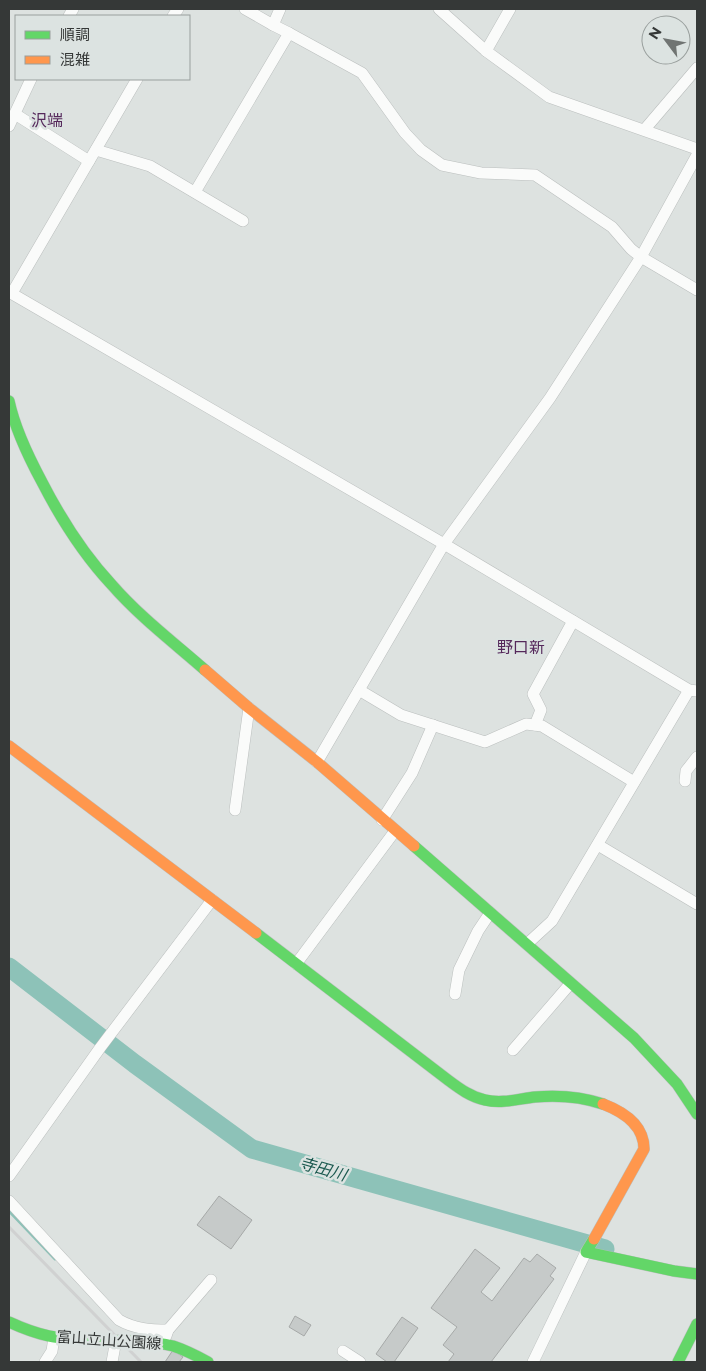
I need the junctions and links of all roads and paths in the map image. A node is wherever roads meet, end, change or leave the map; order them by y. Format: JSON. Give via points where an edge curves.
{"nodes":[{"id":1,"x":245,"y":9,"type":"edge"},
{"id":2,"x":280,"y":9,"type":"edge"},
{"id":3,"x":439,"y":9,"type":"edge"},
{"id":4,"x":510,"y":9,"type":"edge"},
{"id":5,"x":274,"y":25,"type":"junction"},
{"id":6,"x":289,"y":33,"type":"junction"},
{"id":7,"x":486,"y":51,"type":"junction"},
{"id":8,"x":697,"y":68,"type":"edge"},
{"id":9,"x":31,"y":80,"type":"edge"},
{"id":10,"x":136,"y":80,"type":"edge"},
{"id":11,"x":15,"y":114,"type":"junction"},
{"id":12,"x":9,"y":126,"type":"edge"},
{"id":13,"x":645,"y":129,"type":"junction"},
{"id":14,"x":697,"y":149,"type":"edge"},
{"id":15,"x":96,"y":150,"type":"junction"},
{"id":16,"x":697,"y":155,"type":"edge"},
{"id":17,"x":89,"y":161,"type":"junction"},
{"id":18,"x":195,"y":192,"type":"junction"},
{"id":19,"x":243,"y":221,"type":"dead end"},
{"id":20,"x":642,"y":257,"type":"junction"},
{"id":21,"x":697,"y":290,"type":"edge"},
{"id":22,"x":10,"y":292,"type":"edge"},
{"id":23,"x":9,"y":401,"type":"edge"},
{"id":24,"x":444,"y":544,"type":"junction"},
{"id":25,"x":573,"y":621,"type":"junction"},
{"id":26,"x":359,"y":690,"type":"junction"},
{"id":27,"x":693,"y":690,"type":"edge"},
{"id":28,"x":249,"y":708,"type":"junction"},
{"id":29,"x":433,"y":725,"type":"junction"},
{"id":30,"x":535,"y":725,"type":"junction"},
{"id":31,"x":9,"y":746,"type":"edge"},
{"id":32,"x":697,"y":757,"type":"edge"},
{"id":33,"x":317,"y":762,"type":"junction"},
{"id":34,"x":685,"y":781,"type":"dead end"},
{"id":35,"x":634,"y":782,"type":"junction"},
{"id":36,"x":235,"y":810,"type":"dead end"},
{"id":37,"x":382,"y":820,"type":"junction"},
{"id":38,"x":395,"y":832,"type":"junction"},
{"id":39,"x":598,"y":845,"type":"junction"},
{"id":40,"x":212,"y":900,"type":"junction"},
{"id":41,"x":697,"y":904,"type":"edge"},
{"id":42,"x":490,"y":913,"type":"junction"},
{"id":43,"x":527,"y":944,"type":"junction"},
{"id":44,"x":296,"y":964,"type":"junction"},
{"id":45,"x":570,"y":984,"type":"junction"},
{"id":46,"x":455,"y":994,"type":"dead end"},
{"id":47,"x":513,"y":1050,"type":"dead end"},
{"id":48,"x":697,"y":1114,"type":"edge"},
{"id":49,"x":9,"y":1176,"type":"edge"},
{"id":50,"x":9,"y":1201,"type":"edge"},
{"id":51,"x":586,"y":1252,"type":"junction"},
{"id":52,"x":697,"y":1274,"type":"edge"},
{"id":53,"x":211,"y":1280,"type":"dead end"},
{"id":54,"x":9,"y":1322,"type":"edge"},
{"id":55,"x":697,"y":1324,"type":"edge"},
{"id":56,"x":168,"y":1330,"type":"junction"},
{"id":57,"x":54,"y":1337,"type":"junction"},
{"id":58,"x":116,"y":1340,"type":"junction"},
{"id":59,"x":164,"y":1343,"type":"junction"},
{"id":60,"x":343,"y":1351,"type":"dead end"},
{"id":61,"x":45,"y":1362,"type":"edge"},
{"id":62,"x":112,"y":1362,"type":"edge"},
{"id":63,"x":208,"y":1362,"type":"edge"},
{"id":64,"x":360,"y":1362,"type":"edge"},
{"id":65,"x":533,"y":1362,"type":"edge"},
{"id":66,"x":678,"y":1362,"type":"edge"}],
"edges":[{"from":1,"to":5,"type":"street"},
{"from":2,"to":5,"type":"street"},
{"from":3,"to":7,"type":"street"},
{"from":4,"to":7,"type":"street"},
{"from":5,"to":6,"type":"street"},
{"from":6,"to":18,"type":"street"},
{"from":6,"to":20,"type":"street","via":[[362,73],[405,133],[420,150],[442,165],[482,173],[535,175],[612,227]]},
{"from":7,"to":13,"type":"street","via":[[549,97]]},
{"from":8,"to":13,"type":"street"},
{"from":9,"to":11,"type":"street"},
{"from":10,"to":15,"type":"street"},
{"from":11,"to":12,"type":"street"},
{"from":11,"to":17,"type":"street"},
{"from":13,"to":14,"type":"street"},
{"from":15,"to":17,"type":"street"},
{"from":15,"to":18,"type":"street","via":[[150,166]]},
{"from":16,"to":20,"type":"street"},
{"from":17,"to":22,"type":"street"},
{"from":18,"to":19,"type":"street"},
{"from":20,"to":21,"type":"street"},
{"from":20,"to":24,"type":"street","via":[[550,398]]},
{"from":22,"to":24,"type":"street"},
{"from":23,"to":28,"type":"street","via":[[33,465],[62,520],[93,563],[144,617]]},
{"from":24,"to":25,"type":"street"},
{"from":24,"to":26,"type":"street"},
{"from":25,"to":27,"type":"street"},
{"from":25,"to":30,"type":"street","via":[[533,694],[541,710]]},
{"from":26,"to":29,"type":"street","via":[[401,715]]},
{"from":26,"to":33,"type":"street"},
{"from":27,"to":35,"type":"street"},
{"from":28,"to":33,"type":"street"},
{"from":28,"to":36,"type":"street"},
{"from":29,"to":30,"type":"street","via":[[484,742],[526,724]]},
{"from":29,"to":37,"type":"street","via":[[412,773]]},
{"from":30,"to":35,"type":"street","via":[[542,726]]},
{"from":31,"to":40,"type":"street"},
{"from":32,"to":34,"type":"street","via":[[686,771]]},
{"from":33,"to":37,"type":"street"},
{"from":35,"to":39,"type":"street"},
{"from":37,"to":38,"type":"street"},
{"from":38,"to":42,"type":"street"},
{"from":38,"to":44,"type":"street"},
{"from":39,"to":41,"type":"street"},
{"from":39,"to":43,"type":"street","via":[[552,921]]},
{"from":40,"to":44,"type":"street"},
{"from":40,"to":49,"type":"street","via":[[100,1048]]},
{"from":42,"to":43,"type":"street"},
{"from":42,"to":46,"type":"street","via":[[458,970]]},
{"from":43,"to":45,"type":"street"},
{"from":44,"to":51,"type":"street","via":[[475,1097],[512,1102],[562,1096],[591,1100],[616,1108],[632,1120],[643,1136],[644,1149]]},
{"from":45,"to":47,"type":"street"},
{"from":45,"to":48,"type":"street","via":[[657,1061]]},
{"from":50,"to":56,"type":"street","via":[[119,1320],[147,1330]]},
{"from":51,"to":52,"type":"street"},
{"from":51,"to":65,"type":"street"},
{"from":53,"to":56,"type":"street"},
{"from":54,"to":57,"type":"street","name":"富山立山公園線"},
{"from":55,"to":66,"type":"street"},
{"from":56,"to":59,"type":"street"},
{"from":57,"to":58,"type":"street","name":"富山立山公園線"},
{"from":57,"to":61,"type":"street","via":[[52,1351]]},
{"from":58,"to":59,"type":"street","name":"富山立山公園線"},
{"from":58,"to":62,"type":"street"},
{"from":59,"to":63,"type":"street","name":"富山立山公園線"},
{"from":60,"to":64,"type":"street"}]}
